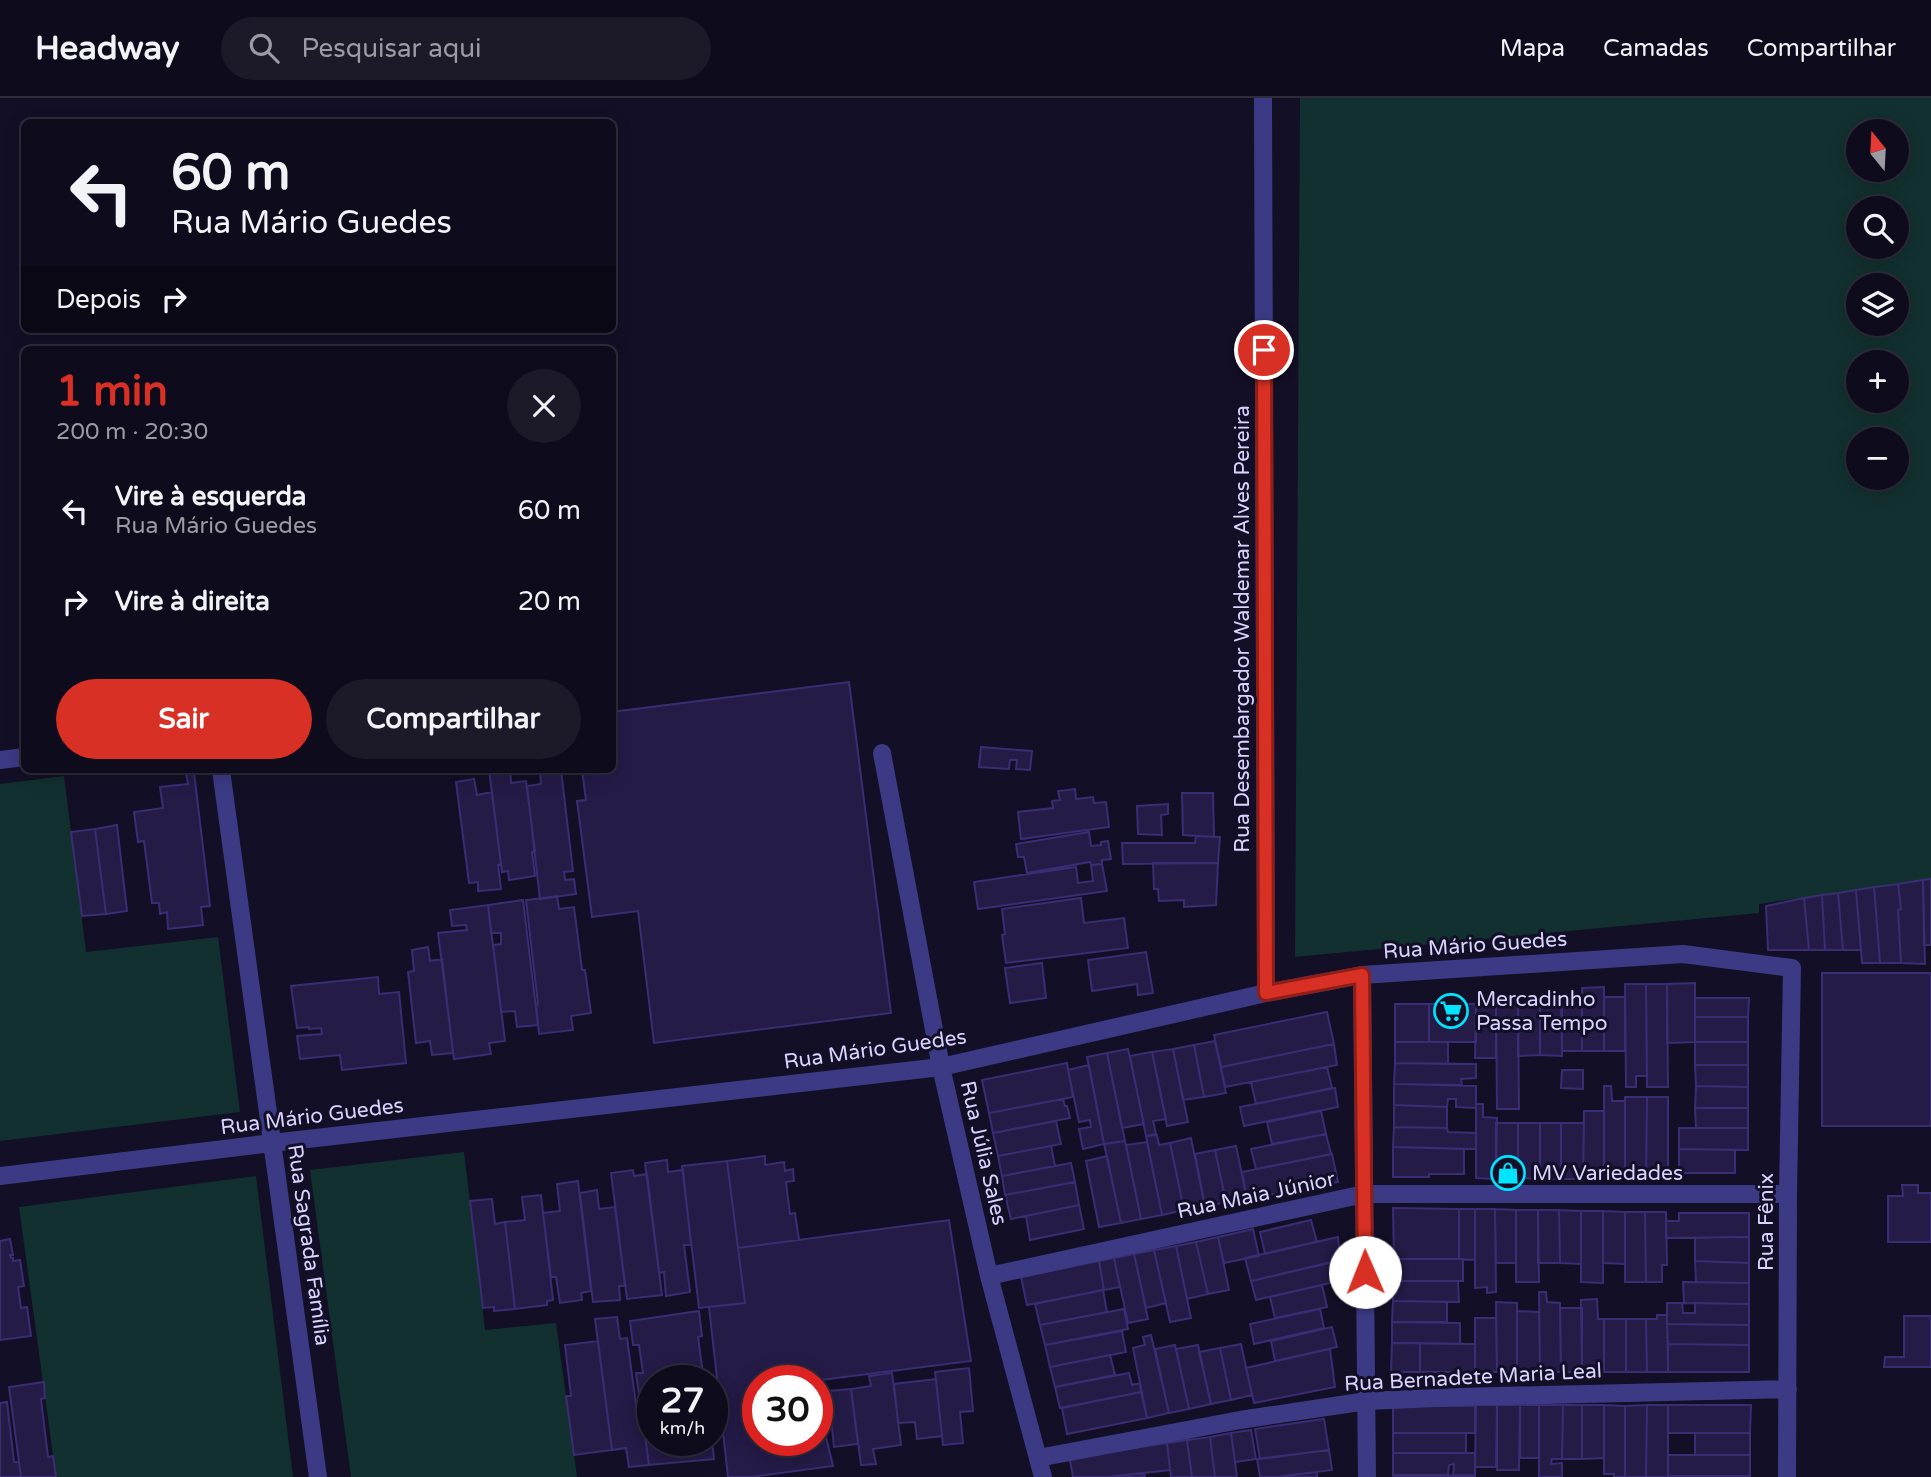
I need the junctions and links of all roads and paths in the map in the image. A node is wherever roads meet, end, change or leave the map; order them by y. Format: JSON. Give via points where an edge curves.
{"nodes":[{"id":1,"x":1263,"y":98,"type":"edge"},
{"id":2,"x":883,"y":753,"type":"dead end"},
{"id":3,"x":21,"y":757,"type":"edge"},
{"id":4,"x":0,"y":760,"type":"edge"},
{"id":5,"x":221,"y":773,"type":"edge"},
{"id":6,"x":1792,"y":968,"type":"joint"},
{"id":7,"x":1362,"y":975,"type":"junction"},
{"id":8,"x":1266,"y":993,"type":"junction"},
{"id":9,"x":941,"y":1067,"type":"junction"},
{"id":10,"x":272,"y":1143,"type":"junction"},
{"id":11,"x":0,"y":1176,"type":"edge"},
{"id":12,"x":1364,"y":1194,"type":"junction"},
{"id":13,"x":1788,"y":1194,"type":"junction"},
{"id":14,"x":989,"y":1276,"type":"junction"},
{"id":15,"x":1788,"y":1389,"type":"junction"},
{"id":16,"x":1367,"y":1401,"type":"junction"},
{"id":17,"x":1038,"y":1458,"type":"junction"},
{"id":18,"x":318,"y":1477,"type":"edge"},
{"id":19,"x":1043,"y":1477,"type":"edge"},
{"id":20,"x":1367,"y":1477,"type":"edge"},
{"id":21,"x":1787,"y":1477,"type":"edge"}],
"edges":[{"from":1,"to":8,"type":"street","name":"Rua Desembargador Waldemar Alves Pereira"},
{"from":2,"to":9,"type":"street","name":"Rua Júlia Sales"},
{"from":3,"to":4,"type":"street"},
{"from":5,"to":10,"type":"street","name":"Rua Sagrada Família"},
{"from":6,"to":7,"type":"street","name":"Rua Mário Guedes","via":[[1683,954]]},
{"from":6,"to":13,"type":"street","name":"Rua Fênix"},
{"from":7,"to":8,"type":"street","name":"Rua Mário Guedes"},
{"from":7,"to":12,"type":"street"},
{"from":8,"to":9,"type":"street","name":"Rua Mário Guedes"},
{"from":9,"to":10,"type":"street","name":"Rua Mário Guedes"},
{"from":9,"to":14,"type":"street","name":"Rua Júlia Sales"},
{"from":10,"to":11,"type":"street","name":"Rua Mário Guedes"},
{"from":10,"to":18,"type":"street","name":"Rua Sagrada Família"},
{"from":12,"to":13,"type":"street","name":"Rua Maia Júnior"},
{"from":12,"to":14,"type":"street","name":"Rua Maia Júnior"},
{"from":12,"to":16,"type":"street"},
{"from":13,"to":15,"type":"street","name":"Rua Fênix"},
{"from":14,"to":17,"type":"street","name":"Rua Júlia Sales"},
{"from":15,"to":16,"type":"street","name":"Rua Bernadete Maria Leal"},
{"from":15,"to":21,"type":"street","name":"Rua Fênix"},
{"from":16,"to":17,"type":"street","name":"Rua Bernadete Maria Leal"},
{"from":16,"to":20,"type":"street"},
{"from":17,"to":19,"type":"street","name":"Rua Júlia Sales"}]}
